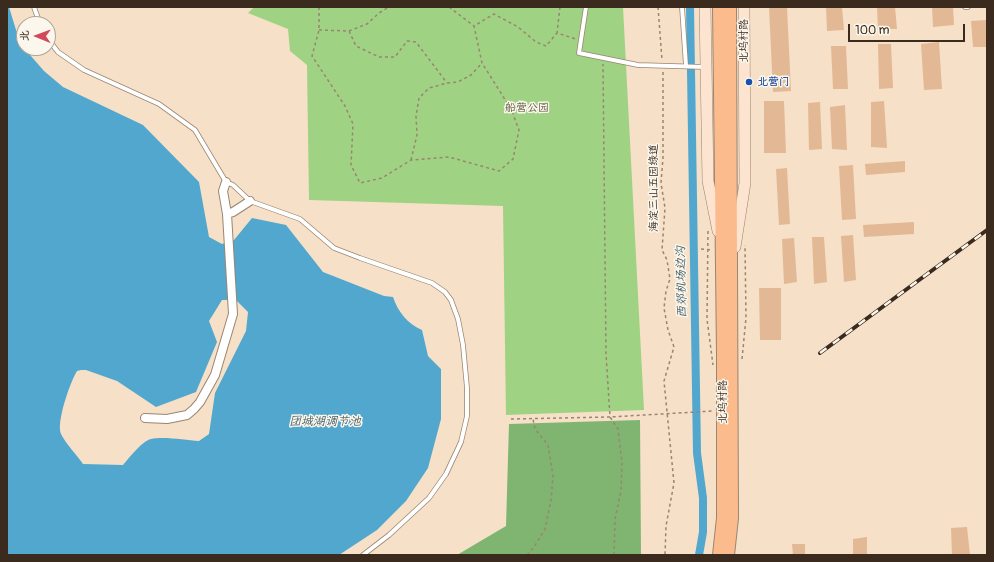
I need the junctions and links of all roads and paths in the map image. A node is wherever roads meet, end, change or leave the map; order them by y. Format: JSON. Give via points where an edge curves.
{"nodes":[{"id":1,"x":319,"y":7,"type":"edge"},
{"id":2,"x":389,"y":7,"type":"edge"},
{"id":3,"x":449,"y":7,"type":"edge"},
{"id":4,"x":560,"y":7,"type":"edge"},
{"id":5,"x":586,"y":7,"type":"edge"},
{"id":6,"x":658,"y":7,"type":"edge"},
{"id":7,"x":682,"y":7,"type":"edge"},
{"id":8,"x":705,"y":7,"type":"edge"},
{"id":9,"x":719,"y":7,"type":"edge"},
{"id":10,"x":730,"y":7,"type":"edge"},
{"id":11,"x":744,"y":7,"type":"edge"},
{"id":12,"x":474,"y":26,"type":"junction"},
{"id":13,"x":319,"y":30,"type":"junction"},
{"id":14,"x":349,"y":31,"type":"junction"},
{"id":15,"x":557,"y":33,"type":"junction"},
{"id":16,"x":582,"y":41,"type":"junction"},
{"id":17,"x":56,"y":49,"type":"edge"},
{"id":18,"x":602,"y":58,"type":"junction"},
{"id":19,"x":482,"y":63,"type":"junction"},
{"id":20,"x":663,"y":65,"type":"junction"},
{"id":21,"x":686,"y":66,"type":"junction"},
{"id":22,"x":706,"y":67,"type":"junction"},
{"id":23,"x":447,"y":84,"type":"junction"},
{"id":24,"x":411,"y":160,"type":"junction"},
{"id":25,"x":226,"y":182,"type":"junction"},
{"id":26,"x":250,"y":201,"type":"junction"},
{"id":27,"x":227,"y":214,"type":"junction"},
{"id":28,"x":708,"y":227,"type":"dead end"},
{"id":29,"x":745,"y":239,"type":"dead end"},
{"id":30,"x":701,"y":249,"type":"dead end"},
{"id":31,"x":717,"y":249,"type":"junction"},
{"id":32,"x":708,"y":250,"type":"junction"},
{"id":33,"x":732,"y":265,"type":"junction"},
{"id":34,"x":712,"y":365,"type":"dead end"},
{"id":35,"x":741,"y":365,"type":"dead end"},
{"id":36,"x":714,"y":408,"type":"dead end"},
{"id":37,"x":668,"y":414,"type":"junction"},
{"id":38,"x":610,"y":417,"type":"junction"},
{"id":39,"x":145,"y":418,"type":"dead end"},
{"id":40,"x":511,"y":419,"type":"dead end"},
{"id":41,"x":534,"y":419,"type":"junction"},
{"id":42,"x":363,"y":555,"type":"edge"},
{"id":43,"x":527,"y":555,"type":"edge"},
{"id":44,"x":614,"y":555,"type":"edge"},
{"id":45,"x":665,"y":555,"type":"edge"},
{"id":46,"x":719,"y":555,"type":"edge"},
{"id":47,"x":728,"y":555,"type":"edge"}],
"edges":[{"from":1,"to":13,"type":"path"},
{"from":2,"to":14,"type":"path","via":[[367,24]]},
{"from":3,"to":12,"type":"path"},
{"from":4,"to":15,"type":"path"},
{"from":5,"to":16,"type":"lane"},
{"from":6,"to":20,"type":"path","name":"海淀三山五园绿道"},
{"from":7,"to":21,"type":"lane"},
{"from":8,"to":22,"type":"street","name":"北坞村路"},
{"from":9,"to":31,"type":"main road","name":"北坞村路"},
{"from":10,"to":33,"type":"main road","name":"北坞村路"},
{"from":11,"to":33,"type":"street","name":"北坞村路","via":[[744,183]]},
{"from":12,"to":15,"type":"path","via":[[494,14],[518,26],[536,42],[546,46]]},
{"from":12,"to":19,"type":"path"},
{"from":13,"to":14,"type":"path"},
{"from":13,"to":24,"type":"path","via":[[312,56],[345,106],[353,124],[350,165],[360,183],[382,178]]},
{"from":14,"to":23,"type":"path","via":[[356,46],[379,58],[395,57],[407,41],[416,42]]},
{"from":15,"to":16,"type":"path"},
{"from":16,"to":18,"type":"lane","via":[[579,53]]},
{"from":17,"to":25,"type":"lane","via":[[84,70],[159,104],[195,130]]},
{"from":18,"to":20,"type":"lane","via":[[638,65]]},
{"from":18,"to":38,"type":"path","via":[[606,354]]},
{"from":19,"to":23,"type":"path","via":[[471,75]]},
{"from":19,"to":24,"type":"path","via":[[510,109],[519,130],[513,158],[499,171],[449,157]]},
{"from":20,"to":21,"type":"lane"},
{"from":20,"to":37,"type":"path","name":"海淀三山五园绿道","via":[[661,183],[665,208],[662,250],[670,279],[664,308],[674,347],[664,381]]},
{"from":21,"to":22,"type":"lane"},
{"from":22,"to":31,"type":"street","name":"北坞村路","via":[[708,181]]},
{"from":23,"to":24,"type":"path","via":[[429,88],[419,98],[416,116],[417,135]]},
{"from":25,"to":26,"type":"lane"},
{"from":25,"to":27,"type":"street","via":[[223,191]]},
{"from":26,"to":27,"type":"street"},
{"from":26,"to":42,"type":"lane","via":[[300,219],[334,248],[432,283],[451,300],[458,319],[467,388],[467,416],[461,442],[446,474],[429,498],[390,536]]},
{"from":27,"to":39,"type":"street","via":[[233,314],[215,375],[200,402],[187,415],[167,419]]},
{"from":28,"to":32,"type":"path"},
{"from":29,"to":35,"type":"path","via":[[746,318]]},
{"from":30,"to":32,"type":"path"},
{"from":31,"to":32,"type":"path"},
{"from":31,"to":46,"type":"main road","name":"北坞村路","via":[[723,518]]},
{"from":32,"to":34,"type":"path","via":[[707,319]]},
{"from":33,"to":47,"type":"main road","name":"北坞村路","via":[[732,518]]},
{"from":36,"to":37,"type":"path","via":[[714,411]]},
{"from":37,"to":38,"type":"path"},
{"from":37,"to":45,"type":"path","name":"海淀三山五园绿道","via":[[674,484],[666,526]]},
{"from":38,"to":41,"type":"path"},
{"from":38,"to":44,"type":"path","via":[[618,429],[622,463],[621,491],[615,519]]},
{"from":40,"to":41,"type":"path"},
{"from":41,"to":43,"type":"path","via":[[535,429],[548,445],[553,476],[545,529]]}]}
